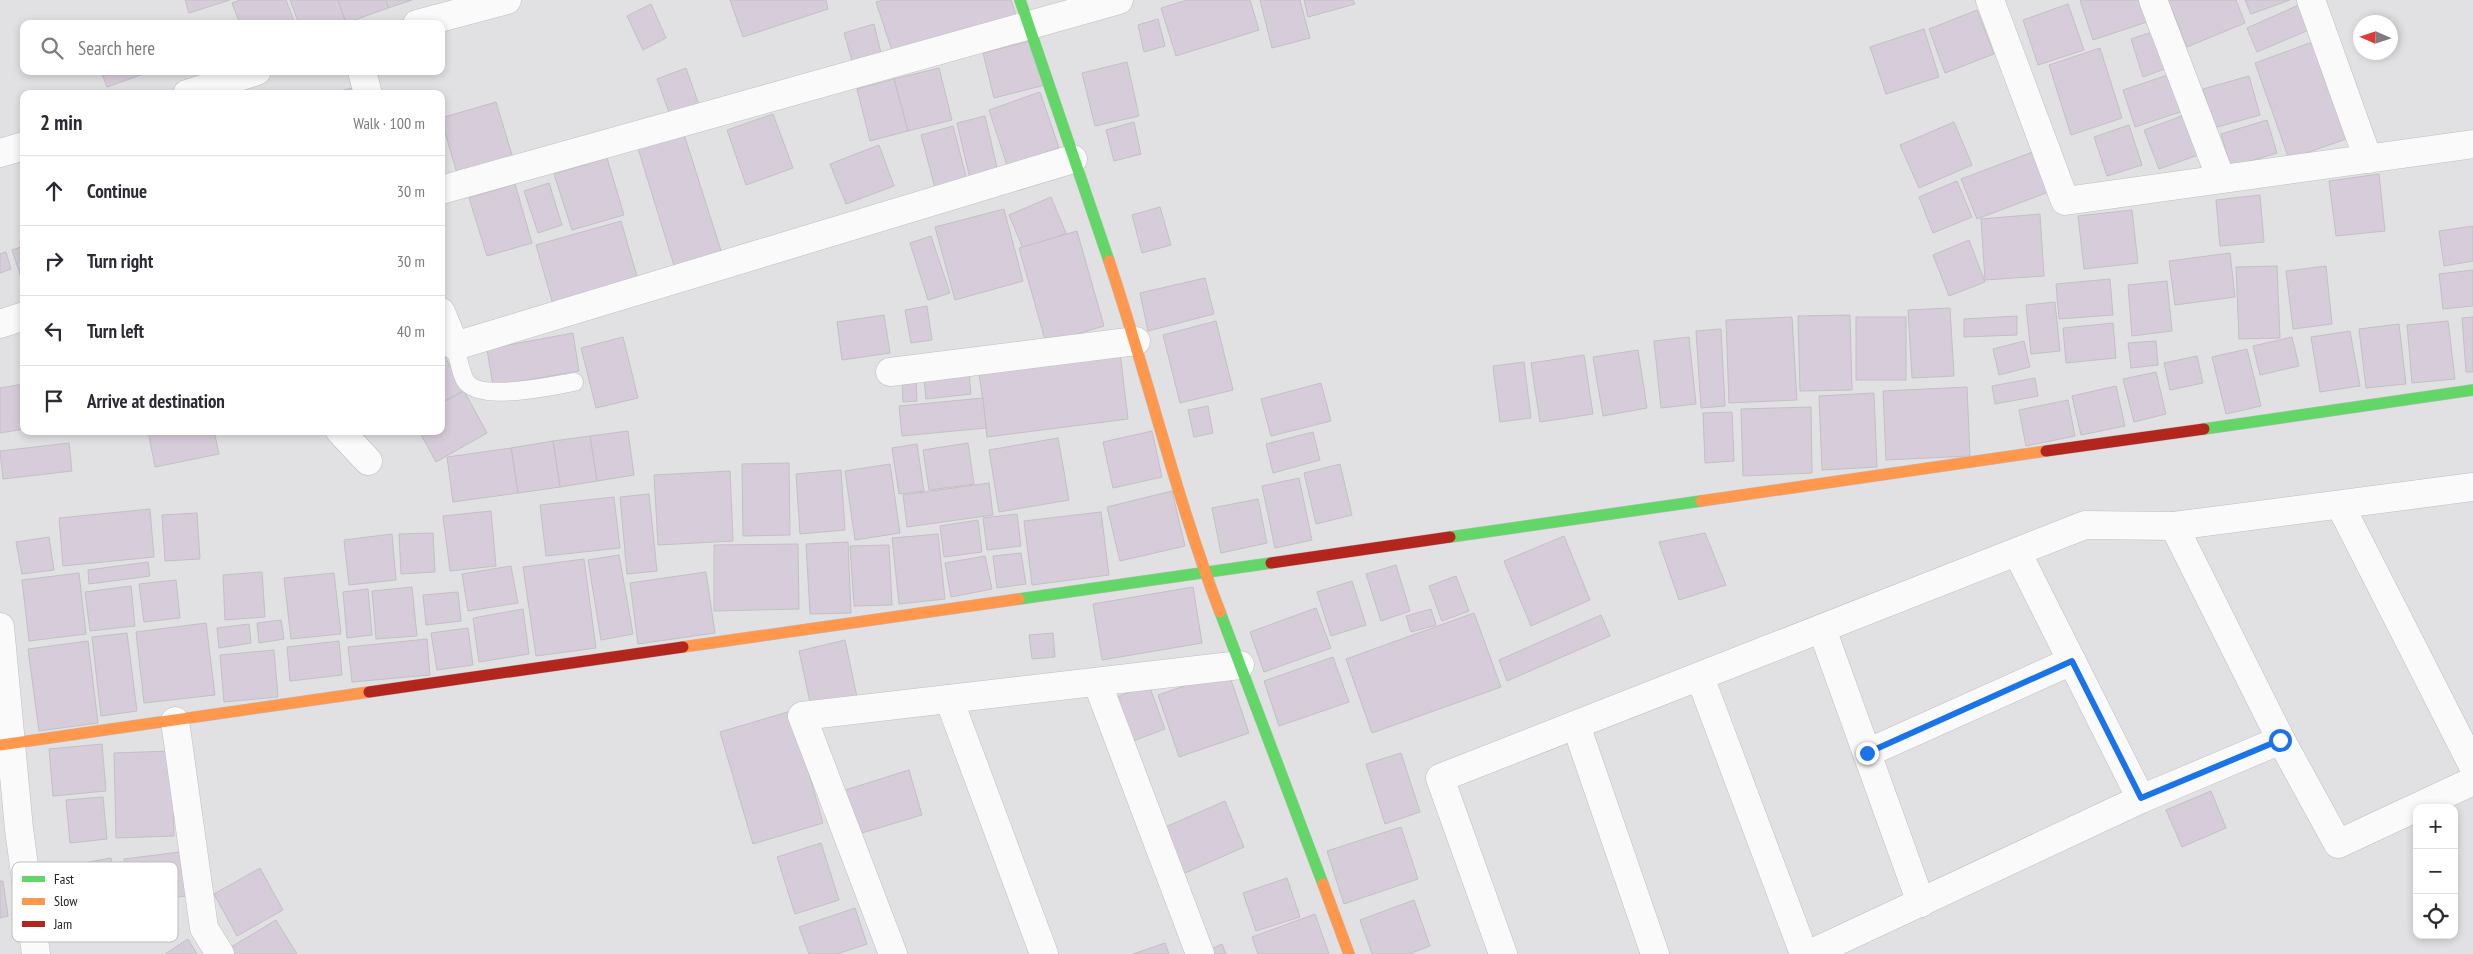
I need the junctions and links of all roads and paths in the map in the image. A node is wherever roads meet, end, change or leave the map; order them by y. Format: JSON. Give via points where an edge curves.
{"nodes":[{"id":1,"x":507,"y":0,"type":"edge"},
{"id":2,"x":1020,"y":0,"type":"edge"},
{"id":3,"x":1119,"y":0,"type":"edge"},
{"id":4,"x":1990,"y":0,"type":"edge"},
{"id":5,"x":2153,"y":0,"type":"edge"},
{"id":6,"x":2311,"y":0,"type":"edge"},
{"id":7,"x":432,"y":20,"type":"edge"},
{"id":8,"x":1030,"y":25,"type":"junction"},
{"id":9,"x":245,"y":75,"type":"edge"},
{"id":10,"x":363,"y":75,"type":"edge"},
{"id":11,"x":199,"y":90,"type":"edge"},
{"id":12,"x":367,"y":90,"type":"edge"},
{"id":13,"x":2473,"y":144,"type":"edge"},
{"id":14,"x":20,"y":147,"type":"edge"},
{"id":15,"x":0,"y":153,"type":"edge"},
{"id":16,"x":2368,"y":158,"type":"junction"},
{"id":17,"x":1073,"y":159,"type":"junction"},
{"id":18,"x":2221,"y":179,"type":"junction"},
{"id":19,"x":445,"y":189,"type":"edge"},
{"id":20,"x":20,"y":317,"type":"edge"},
{"id":21,"x":445,"y":321,"type":"edge"},
{"id":22,"x":0,"y":324,"type":"edge"},
{"id":23,"x":1136,"y":341,"type":"junction"},
{"id":24,"x":456,"y":346,"type":"junction"},
{"id":25,"x":890,"y":372,"type":"dead end"},
{"id":26,"x":574,"y":382,"type":"dead end"},
{"id":27,"x":2473,"y":390,"type":"edge"},
{"id":28,"x":344,"y":435,"type":"edge"},
{"id":29,"x":368,"y":461,"type":"dead end"},
{"id":30,"x":2473,"y":488,"type":"edge"},
{"id":31,"x":2340,"y":505,"type":"junction"},
{"id":32,"x":2174,"y":526,"type":"junction"},
{"id":33,"x":2017,"y":552,"type":"junction"},
{"id":34,"x":1204,"y":571,"type":"junction"},
{"id":35,"x":0,"y":627,"type":"edge"},
{"id":36,"x":1822,"y":628,"type":"junction"},
{"id":37,"x":2072,"y":661,"type":"junction"},
{"id":38,"x":1240,"y":665,"type":"junction"},
{"id":39,"x":1700,"y":677,"type":"junction"},
{"id":40,"x":1098,"y":682,"type":"junction"},
{"id":41,"x":949,"y":698,"type":"junction"},
{"id":42,"x":174,"y":721,"type":"junction"},
{"id":43,"x":1576,"y":725,"type":"junction"},
{"id":44,"x":2280,"y":740,"type":"junction"},
{"id":45,"x":6,"y":744,"type":"edge"},
{"id":46,"x":1867,"y":753,"type":"junction"},
{"id":47,"x":2473,"y":766,"type":"edge"},
{"id":48,"x":2473,"y":781,"type":"edge"},
{"id":49,"x":2141,"y":798,"type":"junction"},
{"id":50,"x":10,"y":830,"type":"edge"},
{"id":51,"x":17,"y":862,"type":"edge"},
{"id":52,"x":1921,"y":903,"type":"junction"},
{"id":53,"x":220,"y":954,"type":"edge"},
{"id":54,"x":893,"y":954,"type":"edge"},
{"id":55,"x":1044,"y":954,"type":"edge"},
{"id":56,"x":1200,"y":954,"type":"edge"},
{"id":57,"x":1349,"y":954,"type":"edge"},
{"id":58,"x":1504,"y":954,"type":"edge"},
{"id":59,"x":1655,"y":954,"type":"edge"},
{"id":60,"x":1804,"y":954,"type":"edge"},
{"id":61,"x":1810,"y":954,"type":"edge"}],
"edges":[{"from":1,"to":7,"type":"street"},
{"from":2,"to":8,"type":"street"},
{"from":3,"to":8,"type":"street"},
{"from":4,"to":18,"type":"street","via":[[2065,200]]},
{"from":5,"to":18,"type":"street"},
{"from":6,"to":16,"type":"street"},
{"from":8,"to":17,"type":"street"},
{"from":8,"to":19,"type":"street"},
{"from":9,"to":11,"type":"street"},
{"from":10,"to":12,"type":"street"},
{"from":13,"to":16,"type":"street"},
{"from":14,"to":15,"type":"street"},
{"from":16,"to":18,"type":"street"},
{"from":17,"to":23,"type":"street"},
{"from":17,"to":24,"type":"street"},
{"from":20,"to":22,"type":"street"},
{"from":21,"to":24,"type":"street"},
{"from":23,"to":25,"type":"street"},
{"from":23,"to":34,"type":"street"},
{"from":24,"to":26,"type":"lane","via":[[465,381],[475,389],[506,392]]},
{"from":27,"to":34,"type":"street"},
{"from":28,"to":29,"type":"street"},
{"from":30,"to":31,"type":"street"},
{"from":31,"to":32,"type":"street"},
{"from":31,"to":47,"type":"street"},
{"from":32,"to":33,"type":"street","via":[[2085,525]]},
{"from":32,"to":44,"type":"street"},
{"from":33,"to":36,"type":"street"},
{"from":33,"to":37,"type":"street"},
{"from":34,"to":38,"type":"street"},
{"from":34,"to":42,"type":"street"},
{"from":35,"to":45,"type":"street"},
{"from":36,"to":39,"type":"street"},
{"from":36,"to":46,"type":"street"},
{"from":37,"to":46,"type":"street"},
{"from":37,"to":49,"type":"street"},
{"from":38,"to":40,"type":"street"},
{"from":38,"to":57,"type":"street"},
{"from":39,"to":43,"type":"street"},
{"from":39,"to":60,"type":"street"},
{"from":40,"to":41,"type":"street"},
{"from":40,"to":56,"type":"street"},
{"from":41,"to":54,"type":"street","via":[[802,716]]},
{"from":41,"to":55,"type":"street"},
{"from":42,"to":45,"type":"street"},
{"from":42,"to":53,"type":"street","via":[[204,928]]},
{"from":43,"to":58,"type":"street","via":[[1440,778]]},
{"from":43,"to":59,"type":"street"},
{"from":44,"to":48,"type":"street","via":[[2338,844]]},
{"from":44,"to":49,"type":"street"},
{"from":45,"to":50,"type":"street"},
{"from":46,"to":52,"type":"street"},
{"from":49,"to":52,"type":"street"},
{"from":50,"to":51,"type":"street"},
{"from":52,"to":61,"type":"street"}]}
